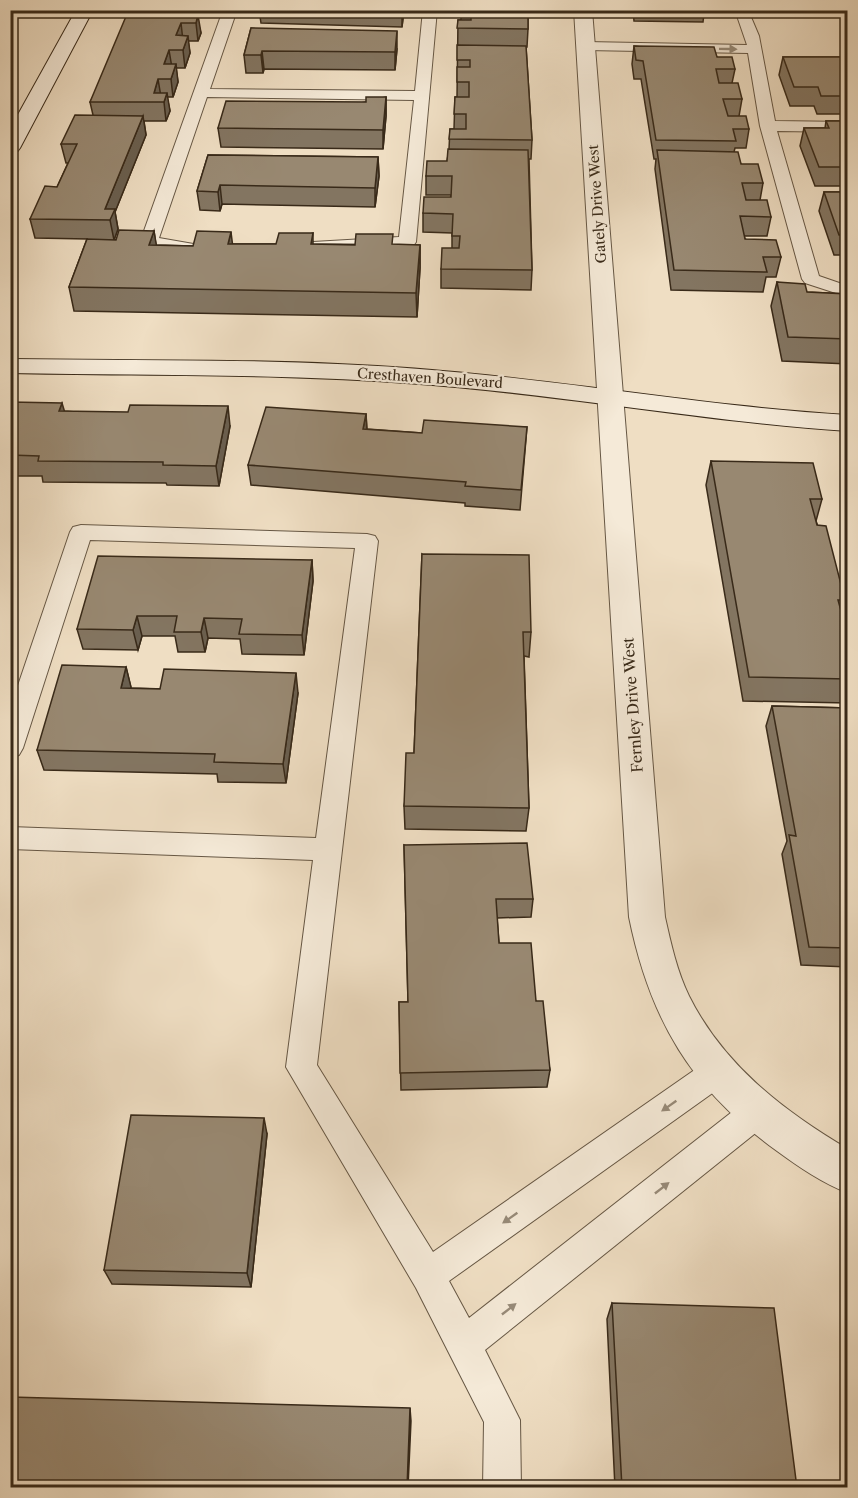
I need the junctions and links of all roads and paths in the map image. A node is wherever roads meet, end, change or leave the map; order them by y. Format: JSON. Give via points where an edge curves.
{"nodes":[{"id":1,"x":85,"y":10,"type":"edge"},
{"id":2,"x":230,"y":10,"type":"edge"},
{"id":3,"x":430,"y":10,"type":"edge"},
{"id":4,"x":583,"y":10,"type":"edge"},
{"id":5,"x":741,"y":10,"type":"edge"},
{"id":6,"x":585,"y":39,"type":"junction"},
{"id":7,"x":753,"y":43,"type":"junction"},
{"id":8,"x":201,"y":93,"type":"junction"},
{"id":9,"x":421,"y":96,"type":"junction"},
{"id":10,"x":768,"y":126,"type":"junction"},
{"id":11,"x":848,"y":127,"type":"edge"},
{"id":12,"x":10,"y":148,"type":"edge"},
{"id":13,"x":301,"y":247,"type":"edge"},
{"id":14,"x":218,"y":251,"type":"edge"},
{"id":15,"x":848,"y":292,"type":"edge"},
{"id":16,"x":10,"y":366,"type":"edge"},
{"id":17,"x":611,"y":397,"type":"junction"},
{"id":18,"x":848,"y":423,"type":"edge"},
{"id":19,"x":10,"y":748,"type":"edge"},
{"id":20,"x":10,"y":838,"type":"edge"},
{"id":21,"x":328,"y":849,"type":"junction"},
{"id":22,"x":717,"y":1072,"type":"junction"},
{"id":23,"x":758,"y":1112,"type":"junction"},
{"id":24,"x":848,"y":1173,"type":"edge"},
{"id":25,"x":428,"y":1276,"type":"junction"},
{"id":26,"x":463,"y":1345,"type":"junction"},
{"id":27,"x":502,"y":1488,"type":"edge"}],
"edges":[{"from":1,"to":12,"type":"street"},
{"from":2,"to":8,"type":"lane"},
{"from":3,"to":9,"type":"lane"},
{"from":4,"to":6,"type":"street","name":"Gately Drive West"},
{"from":5,"to":7,"type":"lane"},
{"from":6,"to":7,"type":"lane"},
{"from":6,"to":17,"type":"street","name":"Gately Drive West"},
{"from":7,"to":10,"type":"lane"},
{"from":8,"to":9,"type":"lane"},
{"from":8,"to":14,"type":"lane","via":[[149,242]]},
{"from":9,"to":13,"type":"lane","via":[[407,242]]},
{"from":10,"to":11,"type":"lane"},
{"from":10,"to":15,"type":"lane","via":[[811,279]]},
{"from":16,"to":17,"type":"street","name":"Cresthaven Boulevard","via":[[419,376]]},
{"from":17,"to":18,"type":"street","name":"Cresthaven Boulevard"},
{"from":17,"to":22,"type":"street","name":"Fernley Drive West","via":[[647,917],[658,968],[675,1010]]},
{"from":19,"to":21,"type":"lane","via":[[81,531],[367,541]]},
{"from":20,"to":21,"type":"lane"},
{"from":21,"to":25,"type":"lane","via":[[301,1067]]},
{"from":22,"to":23,"type":"street","name":"Fernley Drive West"},
{"from":22,"to":25,"type":"lane","one_way":true},
{"from":23,"to":24,"type":"street","name":"Fernley Drive West"},
{"from":26,"to":23,"type":"lane","one_way":true},
{"from":25,"to":26,"type":"lane"},
{"from":26,"to":27,"type":"lane","via":[[502,1420]]}]}
